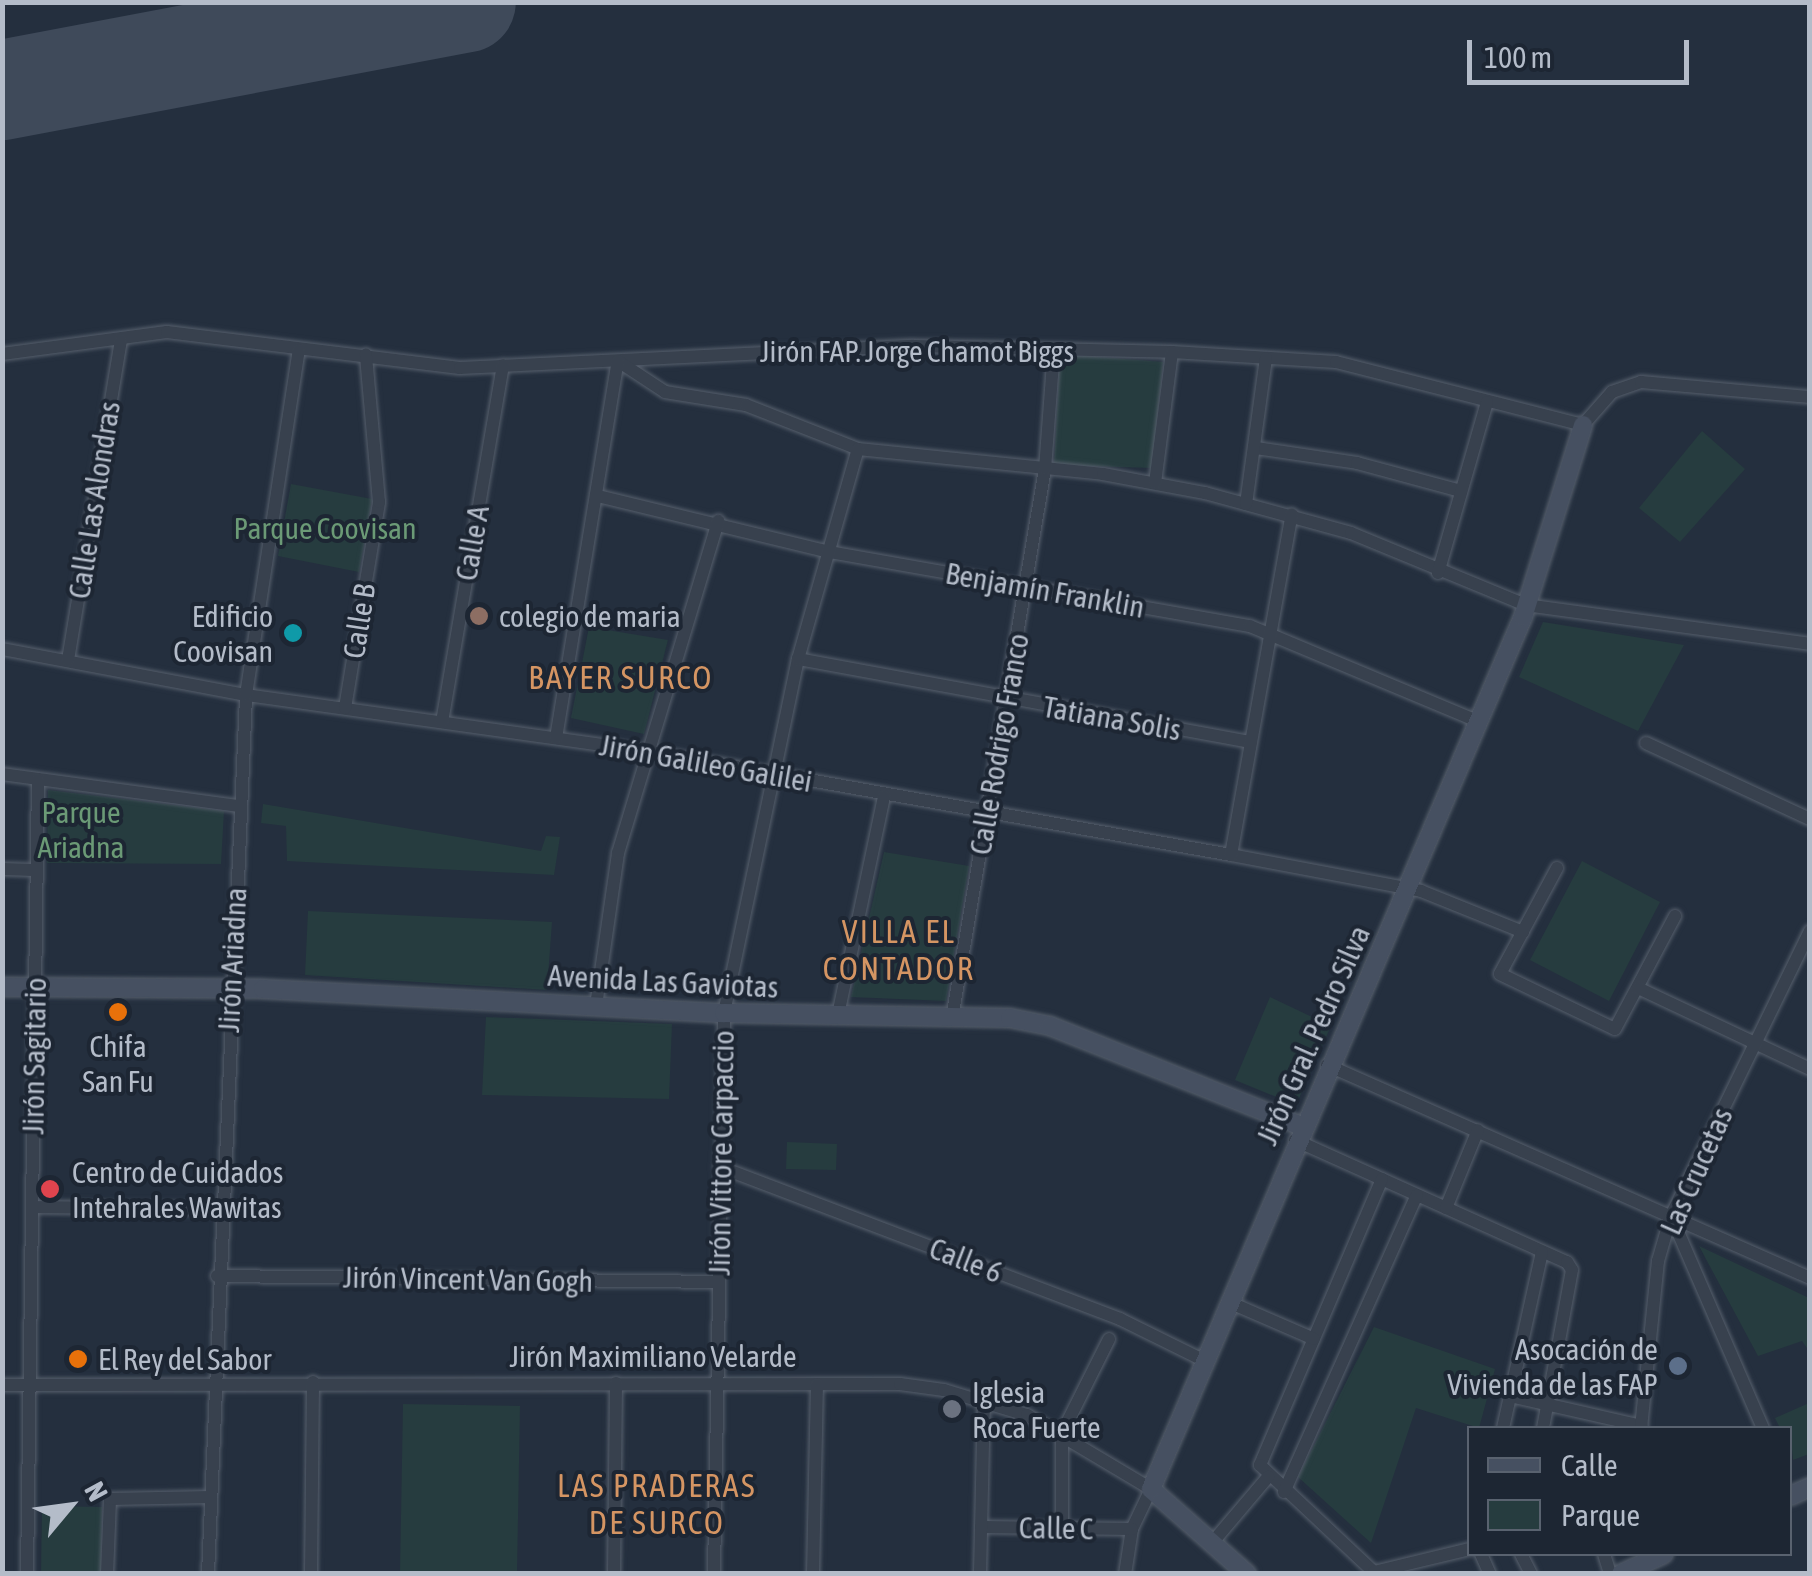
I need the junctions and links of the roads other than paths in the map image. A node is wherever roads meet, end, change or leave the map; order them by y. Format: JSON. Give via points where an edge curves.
{"nodes":[{"id":1,"x":121,"y":340,"type":"junction"},
{"id":2,"x":1054,"y":349,"type":"junction"},
{"id":3,"x":299,"y":350,"type":"junction"},
{"id":4,"x":1172,"y":352,"type":"junction"},
{"id":5,"x":2,"y":354,"type":"edge"},
{"id":6,"x":366,"y":355,"type":"junction"},
{"id":7,"x":1266,"y":358,"type":"junction"},
{"id":8,"x":618,"y":361,"type":"junction"},
{"id":9,"x":503,"y":364,"type":"junction"},
{"id":10,"x":1810,"y":398,"type":"edge"},
{"id":11,"x":1487,"y":402,"type":"junction"},
{"id":12,"x":1583,"y":425,"type":"junction"},
{"id":13,"x":1256,"y":448,"type":"junction"},
{"id":14,"x":858,"y":450,"type":"junction"},
{"id":15,"x":1046,"y":468,"type":"junction"},
{"id":16,"x":1155,"y":483,"type":"junction"},
{"id":17,"x":1461,"y":491,"type":"junction"},
{"id":18,"x":598,"y":496,"type":"junction"},
{"id":19,"x":1246,"y":504,"type":"junction"},
{"id":20,"x":1292,"y":514,"type":"junction"},
{"id":21,"x":718,"y":521,"type":"junction"},
{"id":22,"x":829,"y":552,"type":"junction"},
{"id":23,"x":1438,"y":573,"type":"junction"},
{"id":24,"x":1026,"y":586,"type":"junction"},
{"id":25,"x":1526,"y":605,"type":"junction"},
{"id":26,"x":1268,"y":634,"type":"junction"},
{"id":27,"x":1810,"y":644,"type":"edge"},
{"id":28,"x":2,"y":649,"type":"edge"},
{"id":29,"x":798,"y":658,"type":"junction"},
{"id":30,"x":68,"y":660,"type":"junction"},
{"id":31,"x":246,"y":695,"type":"junction"},
{"id":32,"x":1006,"y":699,"type":"junction"},
{"id":33,"x":345,"y":708,"type":"junction"},
{"id":34,"x":442,"y":722,"type":"junction"},
{"id":35,"x":1480,"y":722,"type":"junction"},
{"id":36,"x":556,"y":738,"type":"junction"},
{"id":37,"x":1250,"y":742,"type":"junction"},
{"id":38,"x":1646,"y":744,"type":"dead end"},
{"id":39,"x":646,"y":751,"type":"junction"},
{"id":40,"x":2,"y":774,"type":"edge"},
{"id":41,"x":775,"y":774,"type":"junction"},
{"id":42,"x":38,"y":779,"type":"junction"},
{"id":43,"x":884,"y":796,"type":"junction"},
{"id":44,"x":238,"y":806,"type":"junction"},
{"id":45,"x":987,"y":814,"type":"junction"},
{"id":46,"x":1810,"y":819,"type":"edge"},
{"id":47,"x":1232,"y":855,"type":"junction"},
{"id":48,"x":1557,"y":868,"type":"dead end"},
{"id":49,"x":2,"y":869,"type":"edge"},
{"id":50,"x":34,"y":870,"type":"junction"},
{"id":51,"x":1409,"y":888,"type":"junction"},
{"id":52,"x":1674,"y":916,"type":"dead end"},
{"id":53,"x":1810,"y":931,"type":"edge"},
{"id":54,"x":1523,"y":932,"type":"junction"},
{"id":55,"x":2,"y":987,"type":"edge"},
{"id":56,"x":35,"y":987,"type":"junction"},
{"id":57,"x":1638,"y":988,"type":"junction"},
{"id":58,"x":232,"y":989,"type":"junction"},
{"id":59,"x":596,"y":1006,"type":"junction"},
{"id":60,"x":724,"y":1013,"type":"junction"},
{"id":61,"x":838,"y":1015,"type":"junction"},
{"id":62,"x":952,"y":1018,"type":"junction"},
{"id":63,"x":1756,"y":1043,"type":"junction"},
{"id":64,"x":1327,"y":1065,"type":"junction"},
{"id":65,"x":1810,"y":1070,"type":"edge"},
{"id":66,"x":1478,"y":1130,"type":"junction"},
{"id":67,"x":1298,"y":1133,"type":"junction"},
{"id":68,"x":720,"y":1167,"type":"junction"},
{"id":69,"x":1382,"y":1179,"type":"junction"},
{"id":70,"x":1417,"y":1195,"type":"junction"},
{"id":71,"x":32,"y":1207,"type":"junction"},
{"id":72,"x":220,"y":1208,"type":"junction"},
{"id":73,"x":1446,"y":1208,"type":"junction"},
{"id":74,"x":1671,"y":1216,"type":"junction"},
{"id":75,"x":1542,"y":1252,"type":"junction"},
{"id":76,"x":1686,"y":1260,"type":"junction"},
{"id":77,"x":1658,"y":1261,"type":"junction"},
{"id":78,"x":218,"y":1276,"type":"junction"},
{"id":79,"x":1810,"y":1278,"type":"edge"},
{"id":80,"x":718,"y":1282,"type":"junction"},
{"id":81,"x":1231,"y":1303,"type":"junction"},
{"id":82,"x":1108,"y":1339,"type":"dead end"},
{"id":83,"x":1314,"y":1339,"type":"junction"},
{"id":84,"x":1208,"y":1362,"type":"junction"},
{"id":85,"x":313,"y":1382,"type":"junction"},
{"id":86,"x":213,"y":1383,"type":"junction"},
{"id":87,"x":616,"y":1383,"type":"junction"},
{"id":88,"x":718,"y":1384,"type":"junction"},
{"id":89,"x":817,"y":1384,"type":"junction"},
{"id":90,"x":2,"y":1385,"type":"edge"},
{"id":91,"x":32,"y":1385,"type":"junction"},
{"id":92,"x":1510,"y":1396,"type":"junction"},
{"id":93,"x":984,"y":1400,"type":"junction"},
{"id":94,"x":1548,"y":1402,"type":"junction"},
{"id":95,"x":1503,"y":1426,"type":"edge"},
{"id":96,"x":1543,"y":1426,"type":"edge"},
{"id":97,"x":1637,"y":1426,"type":"edge"},
{"id":98,"x":1641,"y":1426,"type":"edge"},
{"id":99,"x":1762,"y":1426,"type":"edge"},
{"id":100,"x":1062,"y":1433,"type":"junction"},
{"id":101,"x":1268,"y":1477,"type":"junction"},
{"id":102,"x":1151,"y":1489,"type":"junction"},
{"id":103,"x":1284,"y":1492,"type":"junction"},
{"id":104,"x":211,"y":1498,"type":"junction"},
{"id":105,"x":981,"y":1526,"type":"junction"},
{"id":106,"x":1062,"y":1528,"type":"junction"},
{"id":107,"x":1132,"y":1529,"type":"junction"},
{"id":108,"x":1212,"y":1543,"type":"junction"},
{"id":109,"x":1467,"y":1550,"type":"edge"},
{"id":110,"x":1660,"y":1556,"type":"edge"},
{"id":111,"x":27,"y":1574,"type":"edge"},
{"id":112,"x":108,"y":1574,"type":"edge"},
{"id":113,"x":208,"y":1574,"type":"edge"},
{"id":114,"x":311,"y":1574,"type":"edge"},
{"id":115,"x":614,"y":1574,"type":"edge"},
{"id":116,"x":714,"y":1574,"type":"edge"},
{"id":117,"x":813,"y":1574,"type":"edge"},
{"id":118,"x":980,"y":1574,"type":"edge"},
{"id":119,"x":1124,"y":1574,"type":"edge"},
{"id":120,"x":1247,"y":1574,"type":"edge"},
{"id":121,"x":1620,"y":1574,"type":"edge"}],
"edges":[{"from":1,"to":3,"type":"street","name":"Jirón FAP. Jorge Chamot Biggs","via":[[181,332]]},
{"from":1,"to":5,"type":"street","name":"Jirón FAP. Jorge Chamot Biggs"},
{"from":1,"to":30,"type":"street","name":"Calle Las Alondras"},
{"from":2,"to":4,"type":"street","name":"Jirón FAP. Jorge Chamot Biggs"},
{"from":2,"to":8,"type":"street","name":"Jirón FAP. Jorge Chamot Biggs","via":[[804,348]]},
{"from":2,"to":15,"type":"street","name":"Calle Rodrigo Franco"},
{"from":3,"to":6,"type":"street","name":"Jirón FAP. Jorge Chamot Biggs"},
{"from":3,"to":31,"type":"street","name":"Jirón Ariadna"},
{"from":4,"to":7,"type":"street","name":"Jirón FAP. Jorge Chamot Biggs"},
{"from":4,"to":16,"type":"street"},
{"from":6,"to":9,"type":"street","name":"Jirón FAP. Jorge Chamot Biggs","via":[[436,367]]},
{"from":6,"to":33,"type":"street","name":"Calle B","via":[[379,502]]},
{"from":7,"to":11,"type":"street","name":"Jirón FAP. Jorge Chamot Biggs","via":[[1336,362]]},
{"from":7,"to":13,"type":"street"},
{"from":8,"to":9,"type":"street","name":"Jirón FAP. Jorge Chamot Biggs"},
{"from":8,"to":14,"type":"street","via":[[665,392],[746,404]]},
{"from":8,"to":18,"type":"street"},
{"from":9,"to":34,"type":"street","name":"Calle A"},
{"from":10,"to":12,"type":"street","via":[[1641,382],[1612,392]]},
{"from":11,"to":12,"type":"street","name":"Jirón FAP. Jorge Chamot Biggs"},
{"from":11,"to":17,"type":"street"},
{"from":12,"to":25,"type":"street","name":"Jirón Gral. Pedro Silva"},
{"from":13,"to":17,"type":"street","via":[[1356,463]]},
{"from":13,"to":19,"type":"street"},
{"from":14,"to":15,"type":"street"},
{"from":14,"to":22,"type":"street","name":"Jirón Vittore Carpaccio"},
{"from":15,"to":16,"type":"street"},
{"from":15,"to":24,"type":"street","name":"Calle Rodrigo Franco"},
{"from":16,"to":19,"type":"street"},
{"from":17,"to":23,"type":"street"},
{"from":18,"to":21,"type":"street","name":"Benjamín Franklin"},
{"from":18,"to":36,"type":"street"},
{"from":19,"to":20,"type":"street"},
{"from":20,"to":23,"type":"street"},
{"from":20,"to":26,"type":"street"},
{"from":21,"to":22,"type":"street","name":"Benjamín Franklin"},
{"from":21,"to":39,"type":"street"},
{"from":22,"to":24,"type":"street","name":"Benjamín Franklin"},
{"from":22,"to":29,"type":"street","name":"Jirón Vittore Carpaccio"},
{"from":23,"to":25,"type":"street"},
{"from":24,"to":26,"type":"street","name":"Benjamín Franklin"},
{"from":24,"to":32,"type":"street","name":"Calle Rodrigo Franco"},
{"from":25,"to":27,"type":"street"},
{"from":25,"to":35,"type":"street","name":"Jirón Gral. Pedro Silva"},
{"from":26,"to":35,"type":"street","name":"Benjamín Franklin"},
{"from":26,"to":37,"type":"street"},
{"from":28,"to":30,"type":"street","name":"Jirón Galileo Galilei"},
{"from":29,"to":32,"type":"street","name":"Tatiana Solis"},
{"from":29,"to":41,"type":"street","name":"Jirón Vittore Carpaccio"},
{"from":30,"to":31,"type":"street","name":"Jirón Galileo Galilei"},
{"from":31,"to":33,"type":"street","name":"Jirón Galileo Galilei"},
{"from":31,"to":44,"type":"street","name":"Jirón Ariadna"},
{"from":32,"to":37,"type":"street","name":"Tatiana Solis"},
{"from":32,"to":45,"type":"street","name":"Calle Rodrigo Franco"},
{"from":33,"to":34,"type":"street","name":"Jirón Galileo Galilei"},
{"from":34,"to":36,"type":"street","name":"Jirón Galileo Galilei"},
{"from":35,"to":51,"type":"street","name":"Jirón Gral. Pedro Silva"},
{"from":36,"to":39,"type":"street","name":"Jirón Galileo Galilei"},
{"from":37,"to":47,"type":"street"},
{"from":38,"to":46,"type":"street"},
{"from":39,"to":41,"type":"street","name":"Jirón Galileo Galilei"},
{"from":39,"to":59,"type":"street","via":[[618,853]]},
{"from":40,"to":42,"type":"street"},
{"from":41,"to":43,"type":"street","name":"Jirón Galileo Galilei"},
{"from":41,"to":60,"type":"street","name":"Jirón Vittore Carpaccio"},
{"from":42,"to":44,"type":"street"},
{"from":42,"to":50,"type":"street","name":"Jirón Sagitario"},
{"from":43,"to":45,"type":"street","name":"Jirón Galileo Galilei"},
{"from":43,"to":61,"type":"street"},
{"from":44,"to":58,"type":"street","name":"Jirón Ariadna"},
{"from":45,"to":47,"type":"street","name":"Jirón Galileo Galilei"},
{"from":45,"to":62,"type":"street","name":"Calle Rodrigo Franco"},
{"from":47,"to":51,"type":"street","name":"Jirón Galileo Galilei"},
{"from":48,"to":54,"type":"street"},
{"from":49,"to":50,"type":"street"},
{"from":50,"to":56,"type":"street","name":"Jirón Sagitario"},
{"from":51,"to":54,"type":"street","name":"Jirón Galileo Galilei"},
{"from":51,"to":64,"type":"street","name":"Jirón Gral. Pedro Silva"},
{"from":52,"to":57,"type":"street"},
{"from":53,"to":63,"type":"street","name":"Las Crucetas"},
{"from":54,"to":57,"type":"street","via":[[1500,974],[1615,1029]]},
{"from":55,"to":56,"type":"street","name":"Avenida Las Gaviotas"},
{"from":56,"to":58,"type":"street","name":"Avenida Las Gaviotas"},
{"from":56,"to":71,"type":"street","name":"Jirón Sagitario"},
{"from":57,"to":63,"type":"street"},
{"from":58,"to":59,"type":"street","name":"Avenida Las Gaviotas"},
{"from":58,"to":72,"type":"street","name":"Jirón Ariadna"},
{"from":59,"to":60,"type":"street","name":"Avenida Las Gaviotas"},
{"from":60,"to":61,"type":"street","name":"Avenida Las Gaviotas"},
{"from":60,"to":68,"type":"street","name":"Jirón Vittore Carpaccio"},
{"from":61,"to":62,"type":"street","name":"Avenida Las Gaviotas"},
{"from":62,"to":67,"type":"street","name":"Avenida Las Gaviotas","via":[[1050,1026]]},
{"from":63,"to":65,"type":"street"},
{"from":63,"to":74,"type":"street","name":"Las Crucetas"},
{"from":64,"to":66,"type":"street"},
{"from":64,"to":67,"type":"street","name":"Jirón Gral. Pedro Silva"},
{"from":66,"to":73,"type":"street"},
{"from":66,"to":74,"type":"street"},
{"from":67,"to":69,"type":"street"},
{"from":67,"to":81,"type":"street","name":"Jirón Gral. Pedro Silva"},
{"from":68,"to":80,"type":"street","name":"Jirón Vittore Carpaccio"},
{"from":68,"to":84,"type":"street","name":"Calle 6","via":[[1120,1318]]},
{"from":69,"to":70,"type":"street"},
{"from":69,"to":83,"type":"street"},
{"from":70,"to":73,"type":"street"},
{"from":70,"to":103,"type":"street"},
{"from":71,"to":72,"type":"street"},
{"from":71,"to":91,"type":"street","name":"Jirón Sagitario"},
{"from":72,"to":78,"type":"street","name":"Jirón Ariadna"},
{"from":73,"to":75,"type":"street"},
{"from":74,"to":76,"type":"street"},
{"from":74,"to":77,"type":"street","name":"Las Crucetas"},
{"from":74,"to":79,"type":"street"},
{"from":75,"to":92,"type":"street"},
{"from":75,"to":94,"type":"street","via":[[1572,1270]]},
{"from":76,"to":77,"type":"street"},
{"from":76,"to":99,"type":"street"},
{"from":77,"to":98,"type":"street","name":"Las Crucetas"},
{"from":78,"to":80,"type":"street","name":"Jirón Vincent Van Gogh"},
{"from":78,"to":86,"type":"street","name":"Jirón Ariadna"},
{"from":80,"to":88,"type":"street","name":"Jirón Vittore Carpaccio"},
{"from":81,"to":83,"type":"street"},
{"from":81,"to":84,"type":"street","name":"Jirón Gral. Pedro Silva"},
{"from":82,"to":100,"type":"street"},
{"from":83,"to":101,"type":"street","via":[[1260,1458]]},
{"from":84,"to":102,"type":"street","name":"Jirón Gral. Pedro Silva"},
{"from":85,"to":86,"type":"street","name":"Jirón Maximiliano Velarde"},
{"from":85,"to":87,"type":"street","name":"Jirón Maximiliano Velarde"},
{"from":85,"to":114,"type":"street"},
{"from":86,"to":91,"type":"street","name":"Jirón Maximiliano Velarde"},
{"from":86,"to":104,"type":"street","name":"Jirón Ariadna"},
{"from":87,"to":88,"type":"street","name":"Jirón Maximiliano Velarde"},
{"from":87,"to":115,"type":"street"},
{"from":88,"to":89,"type":"street","name":"Jirón Maximiliano Velarde"},
{"from":88,"to":116,"type":"street","name":"Jirón Vittore Carpaccio"},
{"from":89,"to":93,"type":"street","name":"Jirón Maximiliano Velarde","via":[[900,1384]]},
{"from":89,"to":117,"type":"street"},
{"from":90,"to":91,"type":"street","name":"Jirón Maximiliano Velarde"},
{"from":91,"to":111,"type":"street","name":"Jirón Sagitario"},
{"from":92,"to":94,"type":"street"},
{"from":92,"to":95,"type":"street"},
{"from":93,"to":100,"type":"street","name":"Jirón Maximiliano Velarde"},
{"from":93,"to":105,"type":"street"},
{"from":94,"to":96,"type":"street"},
{"from":94,"to":97,"type":"street"},
{"from":100,"to":102,"type":"street","name":"Jirón Maximiliano Velarde"},
{"from":100,"to":106,"type":"street"},
{"from":101,"to":103,"type":"street"},
{"from":101,"to":108,"type":"street"},
{"from":102,"to":107,"type":"street"},
{"from":102,"to":108,"type":"street","name":"Jirón Maximiliano Velarde"},
{"from":103,"to":109,"type":"street","via":[[1374,1572]]},
{"from":104,"to":112,"type":"street","via":[[110,1499]]},
{"from":104,"to":113,"type":"street","name":"Jirón Ariadna"},
{"from":105,"to":106,"type":"street","name":"Calle C"},
{"from":105,"to":118,"type":"street"},
{"from":106,"to":107,"type":"street","name":"Calle C"},
{"from":107,"to":119,"type":"street"},
{"from":108,"to":120,"type":"street","name":"Jirón Maximiliano Velarde"},
{"from":110,"to":121,"type":"street"}]}
